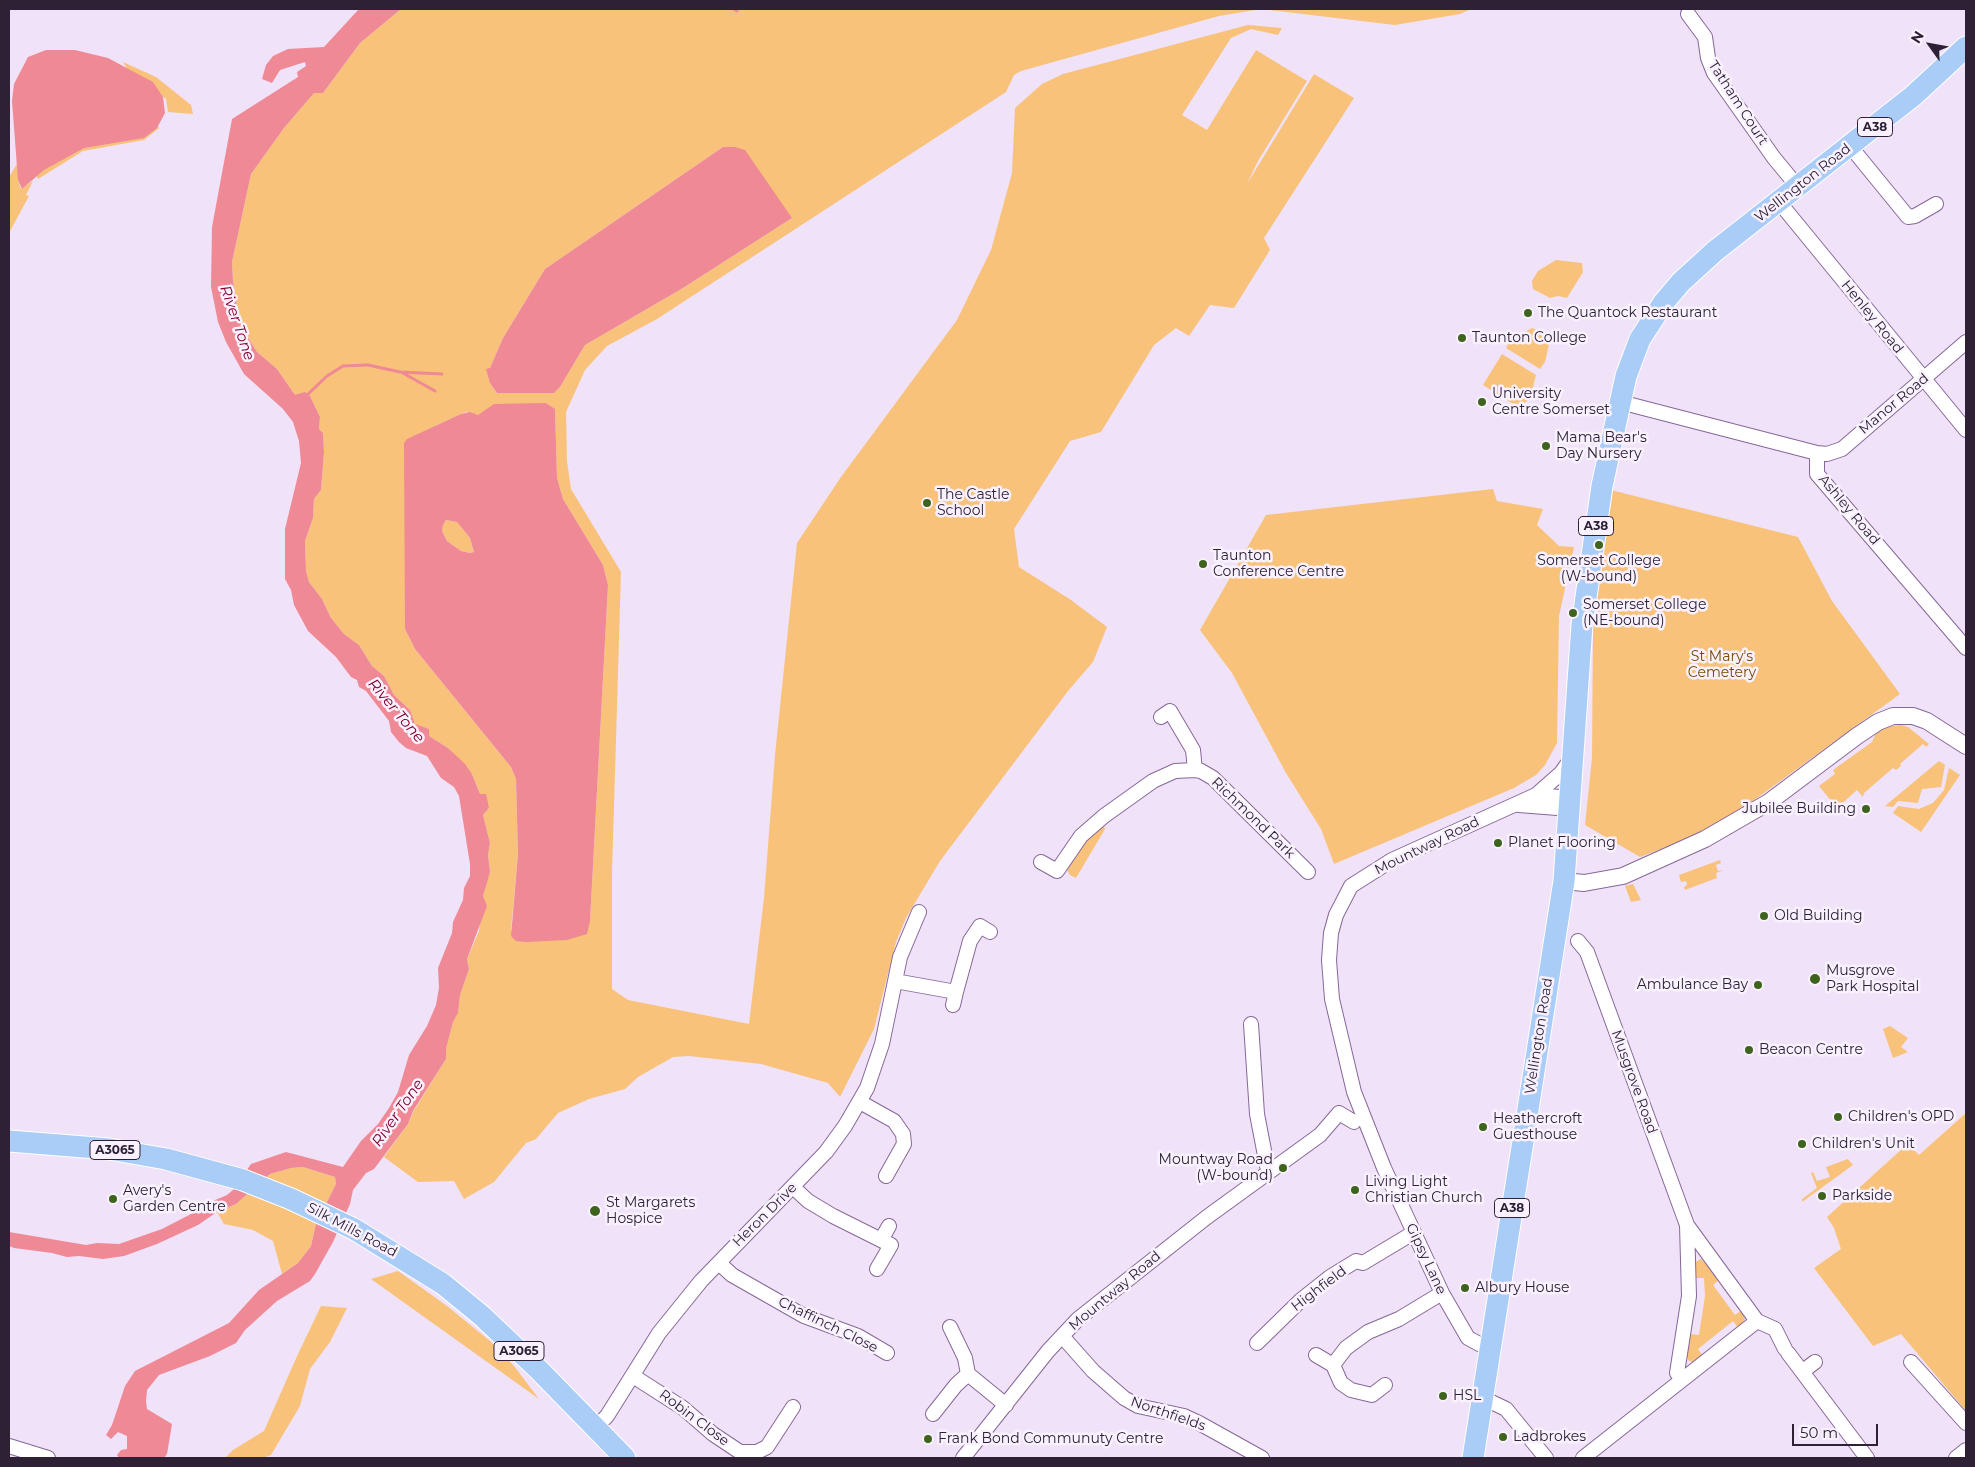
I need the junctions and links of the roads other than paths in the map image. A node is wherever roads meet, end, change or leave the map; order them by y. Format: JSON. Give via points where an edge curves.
{"nodes":[{"id":1,"x":1688,"y":14,"type":"dead end"},
{"id":2,"x":1966,"y":47,"type":"edge"},
{"id":3,"x":1850,"y":146,"type":"junction"},
{"id":4,"x":1798,"y":187,"type":"junction"},
{"id":5,"x":1779,"y":202,"type":"junction"},
{"id":6,"x":1936,"y":204,"type":"dead end"},
{"id":7,"x":1966,"y":342,"type":"edge"},
{"id":8,"x":1923,"y":380,"type":"junction"},
{"id":9,"x":1620,"y":402,"type":"junction"},
{"id":10,"x":1966,"y":430,"type":"edge"},
{"id":11,"x":1816,"y":453,"type":"junction"},
{"id":12,"x":1966,"y":648,"type":"edge"},
{"id":13,"x":1161,"y":717,"type":"dead end"},
{"id":14,"x":1966,"y":746,"type":"edge"},
{"id":15,"x":1573,"y":757,"type":"junction"},
{"id":16,"x":1195,"y":770,"type":"junction"},
{"id":17,"x":1536,"y":795,"type":"junction"},
{"id":18,"x":1570,"y":803,"type":"junction"},
{"id":19,"x":1516,"y":805,"type":"junction"},
{"id":20,"x":1042,"y":862,"type":"dead end"},
{"id":21,"x":1308,"y":872,"type":"dead end"},
{"id":22,"x":1564,"y":881,"type":"junction"},
{"id":23,"x":919,"y":912,"type":"dead end"},
{"id":24,"x":981,"y":926,"type":"dead end"},
{"id":25,"x":1578,"y":941,"type":"dead end"},
{"id":26,"x":895,"y":981,"type":"junction"},
{"id":27,"x":1251,"y":1024,"type":"dead end"},
{"id":28,"x":1348,"y":1071,"type":"joint"},
{"id":29,"x":860,"y":1102,"type":"junction"},
{"id":30,"x":1354,"y":1122,"type":"dead end"},
{"id":31,"x":9,"y":1141,"type":"edge"},
{"id":32,"x":1271,"y":1170,"type":"junction"},
{"id":33,"x":886,"y":1176,"type":"dead end"},
{"id":34,"x":793,"y":1187,"type":"junction"},
{"id":35,"x":1687,"y":1225,"type":"junction"},
{"id":36,"x":889,"y":1226,"type":"dead end"},
{"id":37,"x":1414,"y":1233,"type":"junction"},
{"id":38,"x":881,"y":1240,"type":"junction"},
{"id":39,"x":719,"y":1263,"type":"junction"},
{"id":40,"x":877,"y":1269,"type":"dead end"},
{"id":41,"x":1442,"y":1293,"type":"junction"},
{"id":42,"x":1758,"y":1321,"type":"junction"},
{"id":43,"x":950,"y":1327,"type":"dead end"},
{"id":44,"x":1062,"y":1336,"type":"junction"},
{"id":45,"x":1256,"y":1343,"type":"dead end"},
{"id":46,"x":1490,"y":1347,"type":"junction"},
{"id":47,"x":886,"y":1353,"type":"dead end"},
{"id":48,"x":1316,"y":1355,"type":"dead end"},
{"id":49,"x":1815,"y":1362,"type":"dead end"},
{"id":50,"x":1911,"y":1362,"type":"dead end"},
{"id":51,"x":1333,"y":1365,"type":"junction"},
{"id":52,"x":1803,"y":1371,"type":"junction"},
{"id":53,"x":968,"y":1374,"type":"junction"},
{"id":54,"x":633,"y":1376,"type":"junction"},
{"id":55,"x":1682,"y":1380,"type":"junction"},
{"id":56,"x":1385,"y":1385,"type":"dead end"},
{"id":57,"x":1482,"y":1398,"type":"junction"},
{"id":58,"x":1006,"y":1405,"type":"junction"},
{"id":59,"x":793,"y":1407,"type":"dead end"},
{"id":60,"x":933,"y":1414,"type":"dead end"},
{"id":61,"x":1966,"y":1423,"type":"edge"},
{"id":62,"x":595,"y":1428,"type":"junction"},
{"id":63,"x":9,"y":1446,"type":"edge"},
{"id":64,"x":1966,"y":1450,"type":"edge"},
{"id":65,"x":48,"y":1458,"type":"edge"},
{"id":66,"x":624,"y":1458,"type":"edge"},
{"id":67,"x":963,"y":1458,"type":"edge"},
{"id":68,"x":1262,"y":1458,"type":"edge"},
{"id":69,"x":1473,"y":1458,"type":"edge"},
{"id":70,"x":1546,"y":1458,"type":"edge"},
{"id":71,"x":1583,"y":1458,"type":"edge"},
{"id":72,"x":1867,"y":1458,"type":"edge"},
{"id":73,"x":1956,"y":1458,"type":"edge"}],
"edges":[{"from":1,"to":4,"type":"street","name":"Tatham Court","via":[[1705,37],[1706,52],[1714,73]]},
{"from":2,"to":3,"type":"main road","name":"Wellington Road","number":"A38","via":[[1913,96]]},
{"from":3,"to":4,"type":"main road","name":"Wellington Road","number":"A38"},
{"from":3,"to":6,"type":"street","via":[[1908,217]]},
{"from":4,"to":5,"type":"main road","name":"Wellington Road","number":"A38"},
{"from":5,"to":8,"type":"street","name":"Henley Road"},
{"from":5,"to":9,"type":"main road","name":"Wellington Road","number":"A38","via":[[1680,282],[1664,302],[1640,339]]},
{"from":7,"to":8,"type":"street","name":"Manor Road"},
{"from":8,"to":10,"type":"street","name":"Henley Road"},
{"from":8,"to":11,"type":"street","name":"Manor Road","via":[[1842,449],[1827,454]]},
{"from":9,"to":11,"type":"street"},
{"from":9,"to":15,"type":"main road","number":"A38","via":[[1602,486],[1582,625]]},
{"from":11,"to":12,"type":"street","name":"Ashley Road","via":[[1817,474]]},
{"from":13,"to":16,"type":"street","name":"Richmond Park","via":[[1170,711],[1193,750]]},
{"from":14,"to":22,"type":"street","via":[[1927,721],[1913,716],[1893,716],[1857,736],[1769,802],[1706,839],[1623,876],[1584,883]]},
{"from":15,"to":17,"type":"street","name":"Mountway Road","via":[[1561,773]]},
{"from":15,"to":18,"type":"main road","number":"A38"},
{"from":16,"to":20,"type":"street","name":"Richmond Park","via":[[1175,771],[1154,781],[1104,816],[1081,836],[1062,873]]},
{"from":16,"to":21,"type":"street","name":"Richmond Park","via":[[1213,778]]},
{"from":17,"to":18,"type":"street"},
{"from":17,"to":19,"type":"street","name":"Mountway Road"},
{"from":18,"to":19,"type":"street","name":"Mountway Road"},
{"from":18,"to":22,"type":"main road","number":"A38"},
{"from":19,"to":28,"type":"street","name":"Mountway Road","via":[[1392,860],[1351,886],[1336,915],[1328,960],[1332,999]]},
{"from":22,"to":46,"type":"main road","name":"Wellington Road","number":"A38"},
{"from":23,"to":26,"type":"street","name":"Heron Drive","via":[[907,937]]},
{"from":24,"to":26,"type":"street","via":[[966,950],[954,998]]},
{"from":25,"to":35,"type":"street","name":"Musgrove Road","via":[[1590,959]]},
{"from":26,"to":29,"type":"street","name":"Heron Drive","via":[[882,1044]]},
{"from":27,"to":32,"type":"street","via":[[1257,1114]]},
{"from":28,"to":37,"type":"street","name":"Gipsy Lane","via":[[1384,1168]]},
{"from":29,"to":33,"type":"street","via":[[894,1121],[900,1128],[904,1144]]},
{"from":29,"to":34,"type":"street","name":"Heron Drive","via":[[826,1152]]},
{"from":30,"to":32,"type":"street","name":"Mountway Road","via":[[1339,1113],[1320,1135]]},
{"from":31,"to":62,"type":"main road","name":"Silk Mills Road","number":"A3065","via":[[109,1149],[166,1159],[269,1190],[354,1229],[443,1284],[482,1316]]},
{"from":32,"to":44,"type":"street","name":"Mountway Road","via":[[1104,1298]]},
{"from":34,"to":38,"type":"street","via":[[808,1201]]},
{"from":34,"to":39,"type":"street","name":"Heron Drive"},
{"from":35,"to":42,"type":"street","name":"Musgrove Road"},
{"from":35,"to":55,"type":"street","name":"Musgrove Road","via":[[1689,1296],[1677,1373]]},
{"from":36,"to":38,"type":"street"},
{"from":37,"to":41,"type":"street","name":"Gipsy Lane"},
{"from":37,"to":45,"type":"street","name":"Highfield","via":[[1363,1263],[1356,1261],[1330,1277]]},
{"from":38,"to":40,"type":"street","via":[[891,1245]]},
{"from":39,"to":47,"type":"street","name":"Chaffinch Close","via":[[732,1275],[804,1316],[851,1333]]},
{"from":39,"to":54,"type":"street","name":"Heron Drive","via":[[659,1333]]},
{"from":41,"to":46,"type":"street","name":"Gipsy Lane","via":[[1468,1338]]},
{"from":41,"to":51,"type":"street","via":[[1399,1319],[1368,1332],[1346,1348]]},
{"from":42,"to":52,"type":"street","name":"Musgrove Road","via":[[1775,1329],[1786,1351]]},
{"from":42,"to":55,"type":"street"},
{"from":43,"to":53,"type":"street","via":[[965,1358]]},
{"from":44,"to":58,"type":"street","name":"Mountway Road"},
{"from":44,"to":68,"type":"street","name":"Northfields","via":[[1093,1371],[1124,1398],[1138,1406],[1184,1416]]},
{"from":46,"to":57,"type":"main road","number":"A38"},
{"from":48,"to":51,"type":"street"},
{"from":49,"to":52,"type":"street"},
{"from":50,"to":61,"type":"street"},
{"from":51,"to":56,"type":"street","via":[[1341,1383],[1373,1400]]},
{"from":52,"to":72,"type":"street","name":"Musgrove Road"},
{"from":53,"to":58,"type":"street"},
{"from":53,"to":60,"type":"street"},
{"from":54,"to":59,"type":"street","name":"Robin Close","via":[[683,1408],[740,1452],[750,1453],[767,1447]]},
{"from":54,"to":62,"type":"street","name":"Heron Drive"},
{"from":55,"to":71,"type":"street"},
{"from":57,"to":69,"type":"main road","number":"A38"},
{"from":57,"to":70,"type":"street","via":[[1506,1409]]},
{"from":58,"to":67,"type":"street","name":"Mountway Road"},
{"from":62,"to":66,"type":"main road","name":"Silk Mills Road","number":"A3065"},
{"from":63,"to":65,"type":"street"},
{"from":64,"to":73,"type":"street"}]}
